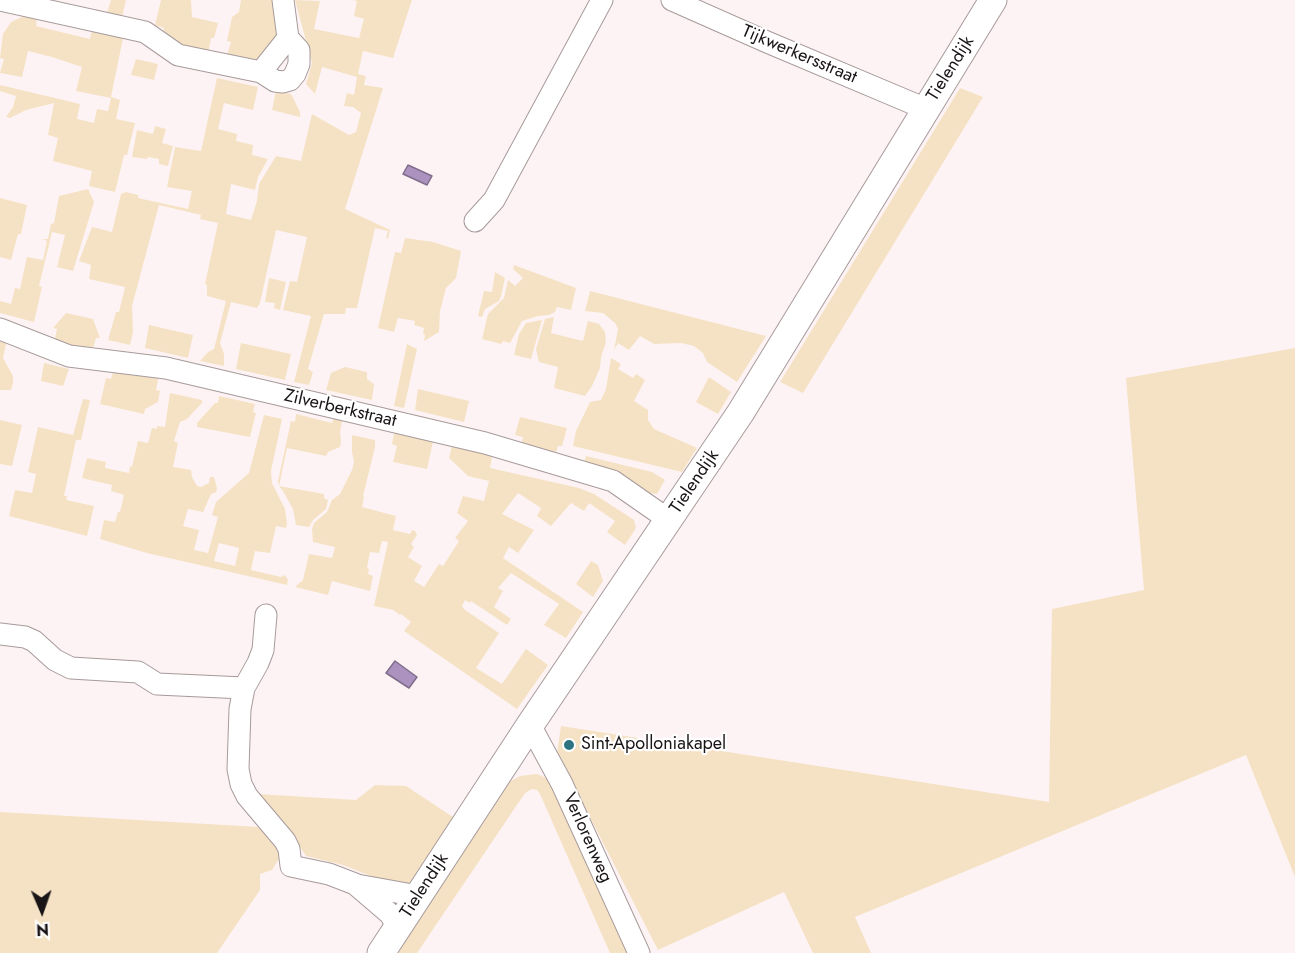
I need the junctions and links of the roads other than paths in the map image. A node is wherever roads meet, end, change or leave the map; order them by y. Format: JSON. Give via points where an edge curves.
{"nodes":[{"id":1,"x":283,"y":0,"type":"edge"},
{"id":2,"x":602,"y":0,"type":"edge"},
{"id":3,"x":672,"y":0,"type":"edge"},
{"id":4,"x":993,"y":0,"type":"edge"},
{"id":5,"x":0,"y":1,"type":"edge"},
{"id":6,"x":926,"y":109,"type":"junction"},
{"id":7,"x":475,"y":222,"type":"dead end"},
{"id":8,"x":0,"y":329,"type":"edge"},
{"id":9,"x":669,"y":520,"type":"junction"},
{"id":10,"x":266,"y":615,"type":"dead end"},
{"id":11,"x":0,"y":634,"type":"edge"},
{"id":12,"x":244,"y":688,"type":"junction"},
{"id":13,"x":530,"y":725,"type":"junction"},
{"id":14,"x":355,"y":884,"type":"junction"},
{"id":15,"x":418,"y":896,"type":"junction"},
{"id":16,"x":398,"y":927,"type":"junction"},
{"id":17,"x":381,"y":953,"type":"edge"},
{"id":18,"x":639,"y":953,"type":"edge"}],
"edges":[{"from":1,"to":5,"type":"street","via":[[288,38],[261,72],[178,55],[145,32]]},
{"from":2,"to":7,"type":"street","via":[[494,200]]},
{"from":3,"to":6,"type":"street","name":"Tijkwerkersstraat"},
{"from":4,"to":6,"type":"street","name":"Tielendijk"},
{"from":6,"to":9,"type":"street","name":"Tielendijk","via":[[747,403]]},
{"from":8,"to":9,"type":"street","name":"Zilverberkstraat","via":[[69,356],[165,368],[485,443],[613,481]]},
{"from":9,"to":13,"type":"street","name":"Tielendijk"},
{"from":10,"to":12,"type":"street","via":[[263,650]]},
{"from":11,"to":12,"type":"street","via":[[34,641],[71,668],[138,672],[157,684]]},
{"from":12,"to":14,"type":"street","via":[[238,769],[247,796],[285,841],[291,866]]},
{"from":13,"to":15,"type":"street","name":"Tielendijk"},
{"from":13,"to":18,"type":"street","name":"Verlorenweg","via":[[562,783]]},
{"from":14,"to":15,"type":"street"},
{"from":14,"to":16,"type":"street"},
{"from":15,"to":16,"type":"street","name":"Tielendijk"},
{"from":16,"to":17,"type":"street","name":"Tielendijk"}]}
